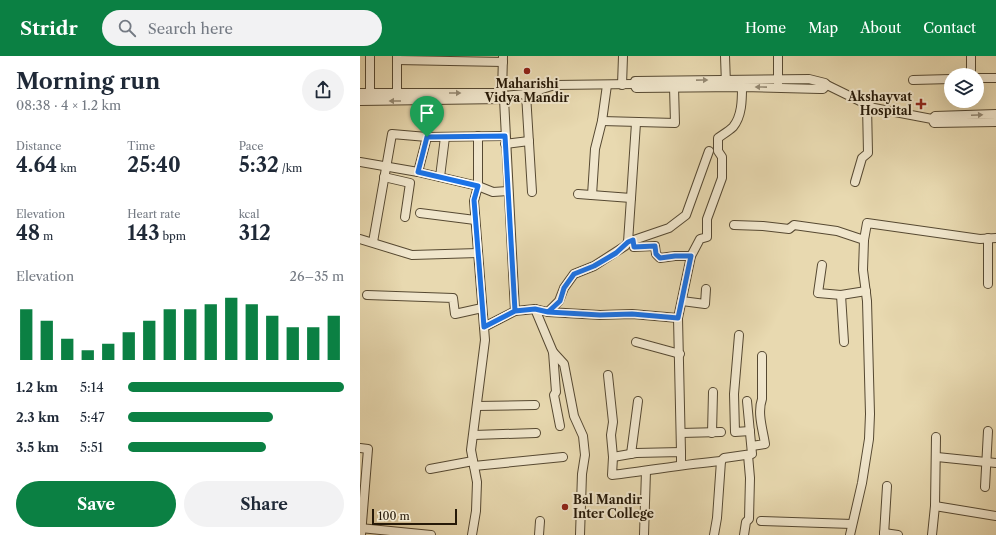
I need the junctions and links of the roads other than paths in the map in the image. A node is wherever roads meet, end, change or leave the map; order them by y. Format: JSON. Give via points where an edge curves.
{"nodes":[{"id":1,"x":370,"y":56,"type":"edge"},
{"id":2,"x":623,"y":56,"type":"edge"},
{"id":3,"x":726,"y":56,"type":"edge"},
{"id":4,"x":778,"y":56,"type":"edge"},
{"id":5,"x":971,"y":56,"type":"edge"},
{"id":6,"x":397,"y":58,"type":"edge"},
{"id":7,"x":448,"y":59,"type":"edge"},
{"id":8,"x":471,"y":59,"type":"edge"},
{"id":9,"x":503,"y":59,"type":"edge"},
{"id":10,"x":971,"y":68,"type":"edge"},
{"id":11,"x":984,"y":78,"type":"edge"},
{"id":12,"x":996,"y":78,"type":"edge"},
{"id":13,"x":778,"y":79,"type":"junction"},
{"id":14,"x":944,"y":79,"type":"edge"},
{"id":15,"x":913,"y":80,"type":"dead end"},
{"id":16,"x":726,"y":83,"type":"junction"},
{"id":17,"x":635,"y":84,"type":"junction"},
{"id":18,"x":607,"y":85,"type":"junction"},
{"id":19,"x":622,"y":85,"type":"junction"},
{"id":20,"x":827,"y":85,"type":"junction"},
{"id":21,"x":674,"y":87,"type":"junction"},
{"id":22,"x":742,"y":87,"type":"junction"},
{"id":23,"x":778,"y":88,"type":"junction"},
{"id":24,"x":360,"y":93,"type":"edge"},
{"id":25,"x":370,"y":93,"type":"junction"},
{"id":26,"x":398,"y":93,"type":"junction"},
{"id":27,"x":526,"y":94,"type":"junction"},
{"id":28,"x":503,"y":96,"type":"junction"},
{"id":29,"x":427,"y":97,"type":"junction"},
{"id":30,"x":360,"y":101,"type":"edge"},
{"id":31,"x":867,"y":104,"type":"junction"},
{"id":32,"x":996,"y":114,"type":"edge"},
{"id":33,"x":932,"y":119,"type":"junction"},
{"id":34,"x":602,"y":121,"type":"junction"},
{"id":35,"x":996,"y":122,"type":"edge"},
{"id":36,"x":636,"y":123,"type":"junction"},
{"id":37,"x":478,"y":136,"type":"junction"},
{"id":38,"x":427,"y":137,"type":"junction"},
{"id":39,"x":445,"y":137,"type":"junction"},
{"id":40,"x":505,"y":140,"type":"junction"},
{"id":41,"x":529,"y":141,"type":"junction"},
{"id":42,"x":709,"y":151,"type":"dead end"},
{"id":43,"x":360,"y":162,"type":"edge"},
{"id":44,"x":386,"y":165,"type":"junction"},
{"id":45,"x":418,"y":172,"type":"junction"},
{"id":46,"x":384,"y":177,"type":"junction"},
{"id":47,"x":440,"y":177,"type":"junction"},
{"id":48,"x":854,"y":182,"type":"dead end"},
{"id":49,"x":478,"y":186,"type":"junction"},
{"id":50,"x":508,"y":191,"type":"junction"},
{"id":51,"x":532,"y":192,"type":"dead end"},
{"id":52,"x":578,"y":194,"type":"dead end"},
{"id":53,"x":592,"y":194,"type":"junction"},
{"id":54,"x":631,"y":198,"type":"junction"},
{"id":55,"x":420,"y":213,"type":"dead end"},
{"id":56,"x":405,"y":217,"type":"dead end"},
{"id":57,"x":475,"y":220,"type":"junction"},
{"id":58,"x":734,"y":225,"type":"dead end"},
{"id":59,"x":992,"y":238,"type":"edge"},
{"id":60,"x":360,"y":239,"type":"edge"},
{"id":61,"x":864,"y":240,"type":"junction"},
{"id":62,"x":630,"y":241,"type":"junction"},
{"id":63,"x":373,"y":242,"type":"junction"},
{"id":64,"x":478,"y":253,"type":"junction"},
{"id":65,"x":691,"y":256,"type":"junction"},
{"id":66,"x":822,"y":266,"type":"dead end"},
{"id":67,"x":988,"y":284,"type":"dead end"},
{"id":68,"x":706,"y":288,"type":"dead end"},
{"id":69,"x":866,"y":291,"type":"junction"},
{"id":70,"x":367,"y":295,"type":"dead end"},
{"id":71,"x":841,"y":295,"type":"junction"},
{"id":72,"x":682,"y":301,"type":"junction"},
{"id":73,"x":482,"y":308,"type":"junction"},
{"id":74,"x":535,"y":309,"type":"junction"},
{"id":75,"x":515,"y":311,"type":"junction"},
{"id":76,"x":548,"y":312,"type":"junction"},
{"id":77,"x":678,"y":318,"type":"junction"},
{"id":78,"x":484,"y":327,"type":"junction"},
{"id":79,"x":739,"y":335,"type":"dead end"},
{"id":80,"x":636,"y":342,"type":"dead end"},
{"id":81,"x":844,"y":342,"type":"dead end"},
{"id":82,"x":553,"y":352,"type":"junction"},
{"id":83,"x":680,"y":354,"type":"junction"},
{"id":84,"x":762,"y":356,"type":"dead end"},
{"id":85,"x":608,"y":375,"type":"dead end"},
{"id":86,"x":713,"y":392,"type":"dead end"},
{"id":87,"x":734,"y":400,"type":"junction"},
{"id":88,"x":747,"y":400,"type":"junction"},
{"id":89,"x":638,"y":401,"type":"dead end"},
{"id":90,"x":762,"y":401,"type":"junction"},
{"id":91,"x":536,"y":405,"type":"dead end"},
{"id":92,"x":477,"y":406,"type":"junction"},
{"id":93,"x":560,"y":426,"type":"dead end"},
{"id":94,"x":750,"y":431,"type":"junction"},
{"id":95,"x":988,"y":431,"type":"dead end"},
{"id":96,"x":721,"y":432,"type":"dead end"},
{"id":97,"x":536,"y":433,"type":"dead end"},
{"id":98,"x":681,"y":433,"type":"junction"},
{"id":99,"x":712,"y":433,"type":"junction"},
{"id":100,"x":474,"y":435,"type":"junction"},
{"id":101,"x":936,"y":437,"type":"dead end"},
{"id":102,"x":752,"y":446,"type":"junction"},
{"id":103,"x":360,"y":448,"type":"edge"},
{"id":104,"x":681,"y":452,"type":"junction"},
{"id":105,"x":631,"y":454,"type":"junction"},
{"id":106,"x":748,"y":455,"type":"junction"},
{"id":107,"x":563,"y":457,"type":"dead end"},
{"id":108,"x":613,"y":457,"type":"junction"},
{"id":109,"x":936,"y":457,"type":"junction"},
{"id":110,"x":721,"y":461,"type":"junction"},
{"id":111,"x":986,"y":462,"type":"junction"},
{"id":112,"x":474,"y":463,"type":"junction"},
{"id":113,"x":996,"y":463,"type":"edge"},
{"id":114,"x":681,"y":465,"type":"junction"},
{"id":115,"x":430,"y":469,"type":"dead end"},
{"id":116,"x":646,"y":471,"type":"junction"},
{"id":117,"x":887,"y":486,"type":"dead end"},
{"id":118,"x":362,"y":488,"type":"edge"},
{"id":119,"x":985,"y":488,"type":"dead end"},
{"id":120,"x":935,"y":506,"type":"junction"},
{"id":121,"x":996,"y":516,"type":"edge"},
{"id":122,"x":540,"y":521,"type":"dead end"},
{"id":123,"x":761,"y":521,"type":"dead end"},
{"id":124,"x":852,"y":524,"type":"junction"},
{"id":125,"x":360,"y":530,"type":"edge"},
{"id":126,"x":409,"y":534,"type":"edge"},
{"id":127,"x":884,"y":534,"type":"edge"},
{"id":128,"x":431,"y":535,"type":"edge"},
{"id":129,"x":472,"y":535,"type":"edge"},
{"id":130,"x":539,"y":535,"type":"edge"},
{"id":131,"x":580,"y":535,"type":"edge"},
{"id":132,"x":644,"y":535,"type":"edge"},
{"id":133,"x":714,"y":535,"type":"edge"},
{"id":134,"x":744,"y":535,"type":"edge"},
{"id":135,"x":850,"y":535,"type":"edge"},
{"id":136,"x":898,"y":535,"type":"edge"},
{"id":137,"x":932,"y":535,"type":"edge"}],
"edges":[{"from":1,"to":25,"type":"street"},
{"from":2,"to":19,"type":"street"},
{"from":3,"to":16,"type":"street"},
{"from":4,"to":13,"type":"street"},
{"from":5,"to":10,"type":"street"},
{"from":6,"to":7,"type":"street"},
{"from":6,"to":26,"type":"street"},
{"from":7,"to":8,"type":"street"},
{"from":8,"to":9,"type":"street"},
{"from":9,"to":28,"type":"street"},
{"from":11,"to":12,"type":"street"},
{"from":13,"to":16,"type":"street"},
{"from":13,"to":20,"type":"street","via":[[809,79]]},
{"from":13,"to":23,"type":"street"},
{"from":14,"to":15,"type":"street"},
{"from":17,"to":16,"type":"street","one_way":true},
{"from":16,"to":21,"type":"street"},
{"from":16,"to":22,"type":"street"},
{"from":17,"to":19,"type":"street"},
{"from":17,"to":21,"type":"street"},
{"from":18,"to":19,"type":"street"},
{"from":18,"to":27,"type":"street","via":[[555,85]]},
{"from":18,"to":34,"type":"street"},
{"from":20,"to":23,"type":"street","via":[[823,89]]},
{"from":20,"to":31,"type":"street"},
{"from":21,"to":36,"type":"street","via":[[675,123]]},
{"from":23,"to":22,"type":"street","one_way":true},
{"from":22,"to":65,"type":"street","via":[[742,102],[738,116],[733,126],[718,138],[718,151],[722,157],[722,178],[707,219],[707,237],[700,239]]},
{"from":24,"to":25,"type":"street"},
{"from":25,"to":26,"type":"street"},
{"from":26,"to":29,"type":"street"},
{"from":27,"to":28,"type":"street"},
{"from":27,"to":41,"type":"street"},
{"from":28,"to":29,"type":"street"},
{"from":28,"to":40,"type":"street"},
{"from":29,"to":30,"type":"street","one_way":true},
{"from":29,"to":38,"type":"street"},
{"from":31,"to":33,"type":"street","via":[[874,108]]},
{"from":31,"to":48,"type":"street","via":[[868,152],[862,158]]},
{"from":33,"to":32,"type":"street","one_way":true,"via":[[935,116]]},
{"from":33,"to":35,"type":"street","via":[[934,122]]},
{"from":34,"to":36,"type":"street"},
{"from":34,"to":53,"type":"street","via":[[595,149]]},
{"from":36,"to":54,"type":"street"},
{"from":37,"to":39,"type":"street"},
{"from":37,"to":40,"type":"street"},
{"from":37,"to":49,"type":"street"},
{"from":38,"to":39,"type":"street"},
{"from":38,"to":44,"type":"street","via":[[392,134]]},
{"from":38,"to":45,"type":"street"},
{"from":39,"to":47,"type":"street"},
{"from":40,"to":41,"type":"street"},
{"from":40,"to":50,"type":"street"},
{"from":41,"to":51,"type":"street"},
{"from":42,"to":62,"type":"street","via":[[686,215],[669,228]]},
{"from":43,"to":44,"type":"street"},
{"from":44,"to":45,"type":"street"},
{"from":44,"to":46,"type":"street"},
{"from":45,"to":47,"type":"street"},
{"from":46,"to":56,"type":"street","via":[[410,183]]},
{"from":46,"to":63,"type":"street"},
{"from":47,"to":49,"type":"street"},
{"from":49,"to":50,"type":"street","via":[[493,192]]},
{"from":49,"to":57,"type":"street","via":[[474,200]]},
{"from":50,"to":75,"type":"street"},
{"from":52,"to":53,"type":"street"},
{"from":53,"to":54,"type":"street"},
{"from":54,"to":62,"type":"street"},
{"from":55,"to":57,"type":"street"},
{"from":57,"to":64,"type":"street"},
{"from":58,"to":61,"type":"street","via":[[789,229],[794,225],[837,231]]},
{"from":59,"to":61,"type":"street","via":[[867,223]]},
{"from":59,"to":67,"type":"street"},
{"from":60,"to":63,"type":"street"},
{"from":61,"to":69,"type":"street","via":[[863,270]]},
{"from":62,"to":65,"type":"street","via":[[634,247],[655,246],[656,254],[660,258]]},
{"from":62,"to":76,"type":"street","via":[[594,266],[574,274],[564,288],[560,301]]},
{"from":63,"to":64,"type":"street","via":[[412,254]]},
{"from":64,"to":73,"type":"street"},
{"from":65,"to":72,"type":"street"},
{"from":66,"to":71,"type":"street","via":[[818,293]]},
{"from":68,"to":72,"type":"street","via":[[705,304]]},
{"from":69,"to":71,"type":"street"},
{"from":69,"to":124,"type":"street","via":[[869,440]]},
{"from":70,"to":73,"type":"street","via":[[453,298],[455,314]]},
{"from":71,"to":81,"type":"street"},
{"from":72,"to":77,"type":"street"},
{"from":73,"to":78,"type":"street"},
{"from":74,"to":75,"type":"street"},
{"from":74,"to":76,"type":"street"},
{"from":74,"to":82,"type":"street"},
{"from":75,"to":78,"type":"street"},
{"from":76,"to":77,"type":"street"},
{"from":77,"to":83,"type":"street"},
{"from":78,"to":92,"type":"street","via":[[485,340]]},
{"from":79,"to":87,"type":"street"},
{"from":80,"to":83,"type":"street"},
{"from":82,"to":93,"type":"street","via":[[556,392],[554,395]]},
{"from":82,"to":131,"type":"street","via":[[564,364],[574,416],[583,436],[585,455]]},
{"from":83,"to":98,"type":"street"},
{"from":84,"to":90,"type":"street"},
{"from":85,"to":108,"type":"street","via":[[613,422]]},
{"from":86,"to":99,"type":"street"},
{"from":87,"to":88,"type":"street"},
{"from":87,"to":94,"type":"street","via":[[735,432]]},
{"from":88,"to":90,"type":"street"},
{"from":88,"to":94,"type":"street"},
{"from":89,"to":105,"type":"street"},
{"from":90,"to":102,"type":"street","via":[[761,419],[765,444]]},
{"from":91,"to":92,"type":"street"},
{"from":92,"to":100,"type":"street"},
{"from":94,"to":102,"type":"street"},
{"from":95,"to":111,"type":"street"},
{"from":96,"to":99,"type":"street"},
{"from":97,"to":100,"type":"street"},
{"from":98,"to":99,"type":"street"},
{"from":98,"to":104,"type":"street"},
{"from":100,"to":112,"type":"street"},
{"from":101,"to":109,"type":"street"},
{"from":102,"to":106,"type":"street","via":[[752,454]]},
{"from":103,"to":118,"type":"street","via":[[368,449]]},
{"from":104,"to":105,"type":"street"},
{"from":104,"to":114,"type":"street"},
{"from":105,"to":108,"type":"street"},
{"from":106,"to":110,"type":"street","via":[[724,458]]},
{"from":106,"to":134,"type":"street","via":[[749,519]]},
{"from":107,"to":112,"type":"street"},
{"from":108,"to":116,"type":"street","via":[[612,475]]},
{"from":109,"to":111,"type":"street"},
{"from":109,"to":120,"type":"street"},
{"from":110,"to":114,"type":"street"},
{"from":110,"to":133,"type":"street"},
{"from":111,"to":113,"type":"street"},
{"from":111,"to":119,"type":"street"},
{"from":112,"to":115,"type":"street"},
{"from":112,"to":129,"type":"street","via":[[476,511]]},
{"from":114,"to":116,"type":"street"},
{"from":116,"to":132,"type":"street"},
{"from":117,"to":127,"type":"street"},
{"from":118,"to":125,"type":"street"},
{"from":120,"to":121,"type":"street"},
{"from":120,"to":137,"type":"street"},
{"from":122,"to":130,"type":"street"},
{"from":123,"to":124,"type":"street"},
{"from":124,"to":135,"type":"street"},
{"from":125,"to":126,"type":"street"},
{"from":126,"to":128,"type":"street"},
{"from":127,"to":136,"type":"street"}]}
